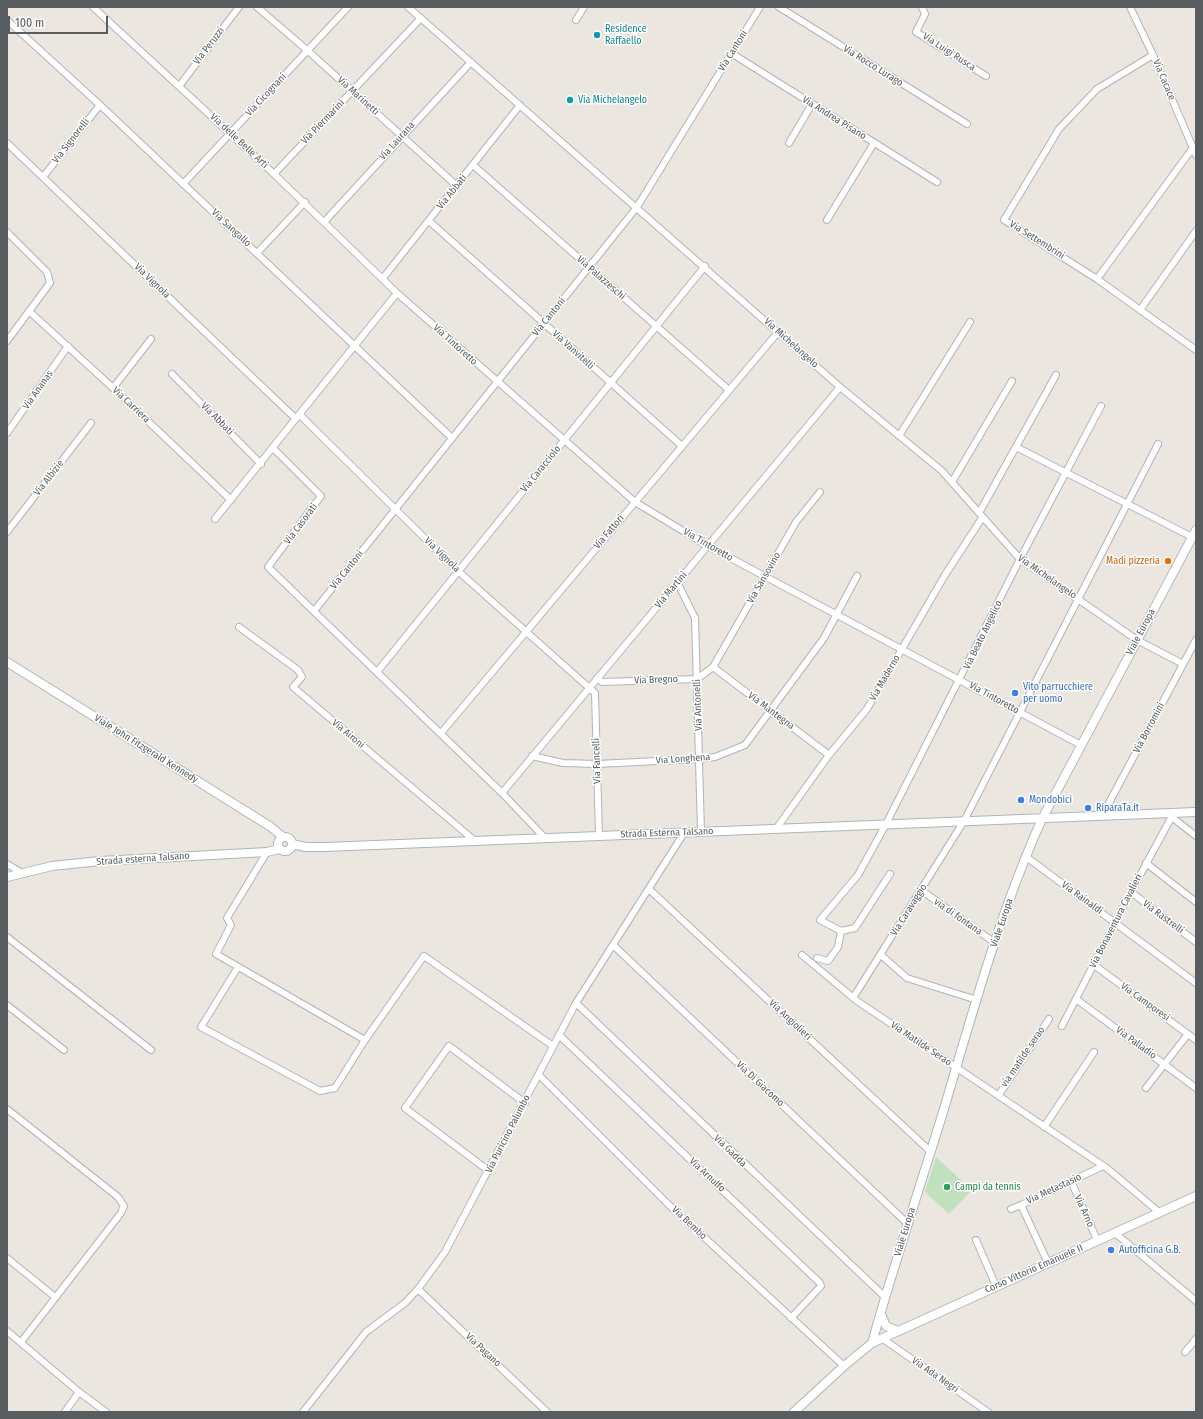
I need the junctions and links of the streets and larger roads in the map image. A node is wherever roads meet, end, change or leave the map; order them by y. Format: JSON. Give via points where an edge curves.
{"nodes":[{"id":1,"x":93,"y":7,"type":"edge"},
{"id":2,"x":239,"y":7,"type":"edge"},
{"id":3,"x":257,"y":7,"type":"edge"},
{"id":4,"x":348,"y":7,"type":"edge"},
{"id":5,"x":408,"y":7,"type":"edge"},
{"id":6,"x":584,"y":7,"type":"edge"},
{"id":7,"x":760,"y":7,"type":"edge"},
{"id":8,"x":779,"y":7,"type":"edge"},
{"id":9,"x":922,"y":7,"type":"edge"},
{"id":10,"x":1130,"y":7,"type":"edge"},
{"id":11,"x":421,"y":18,"type":"junction"},
{"id":12,"x":7,"y":20,"type":"edge"},
{"id":13,"x":576,"y":20,"type":"dead end"},
{"id":14,"x":307,"y":50,"type":"junction"},
{"id":15,"x":731,"y":53,"type":"junction"},
{"id":16,"x":1153,"y":55,"type":"junction"},
{"id":17,"x":471,"y":62,"type":"junction"},
{"id":18,"x":986,"y":76,"type":"dead end"},
{"id":19,"x":180,"y":85,"type":"junction"},
{"id":20,"x":353,"y":91,"type":"junction"},
{"id":21,"x":812,"y":104,"type":"junction"},
{"id":22,"x":100,"y":105,"type":"junction"},
{"id":23,"x":520,"y":105,"type":"junction"},
{"id":24,"x":967,"y":124,"type":"dead end"},
{"id":25,"x":231,"y":133,"type":"junction"},
{"id":26,"x":402,"y":136,"type":"junction"},
{"id":27,"x":7,"y":143,"type":"edge"},
{"id":28,"x":789,"y":143,"type":"dead end"},
{"id":29,"x":874,"y":143,"type":"junction"},
{"id":30,"x":1194,"y":152,"type":"edge"},
{"id":31,"x":473,"y":165,"type":"junction"},
{"id":32,"x":274,"y":174,"type":"junction"},
{"id":33,"x":42,"y":177,"type":"junction"},
{"id":34,"x":937,"y":182,"type":"dead end"},
{"id":35,"x":184,"y":184,"type":"junction"},
{"id":36,"x":457,"y":186,"type":"junction"},
{"id":37,"x":305,"y":202,"type":"junction"},
{"id":38,"x":637,"y":207,"type":"junction"},
{"id":39,"x":828,"y":220,"type":"dead end"},
{"id":40,"x":325,"y":221,"type":"junction"},
{"id":41,"x":429,"y":221,"type":"junction"},
{"id":42,"x":1196,"y":231,"type":"edge"},
{"id":43,"x":7,"y":232,"type":"edge"},
{"id":44,"x":257,"y":253,"type":"junction"},
{"id":45,"x":705,"y":266,"type":"junction"},
{"id":46,"x":589,"y":267,"type":"junction"},
{"id":47,"x":383,"y":278,"type":"junction"},
{"id":48,"x":1097,"y":278,"type":"junction"},
{"id":49,"x":397,"y":293,"type":"junction"},
{"id":50,"x":1140,"y":310,"type":"junction"},
{"id":51,"x":30,"y":312,"type":"junction"},
{"id":52,"x":970,"y":322,"type":"dead end"},
{"id":53,"x":544,"y":324,"type":"junction"},
{"id":54,"x":657,"y":327,"type":"junction"},
{"id":55,"x":779,"y":331,"type":"junction"},
{"id":56,"x":151,"y":339,"type":"dead end"},
{"id":57,"x":7,"y":341,"type":"edge"},
{"id":58,"x":68,"y":346,"type":"junction"},
{"id":59,"x":356,"y":346,"type":"junction"},
{"id":60,"x":1196,"y":350,"type":"edge"},
{"id":61,"x":172,"y":374,"type":"dead end"},
{"id":62,"x":1056,"y":375,"type":"dead end"},
{"id":63,"x":1012,"y":381,"type":"dead end"},
{"id":64,"x":497,"y":382,"type":"junction"},
{"id":65,"x":610,"y":384,"type":"junction"},
{"id":66,"x":840,"y":387,"type":"junction"},
{"id":67,"x":113,"y":388,"type":"junction"},
{"id":68,"x":729,"y":390,"type":"junction"},
{"id":69,"x":1101,"y":406,"type":"dead end"},
{"id":70,"x":298,"y":417,"type":"junction"},
{"id":71,"x":91,"y":423,"type":"dead end"},
{"id":72,"x":7,"y":433,"type":"edge"},
{"id":73,"x":899,"y":436,"type":"junction"},
{"id":74,"x":452,"y":438,"type":"junction"},
{"id":75,"x":564,"y":441,"type":"junction"},
{"id":76,"x":1158,"y":444,"type":"dead end"},
{"id":77,"x":682,"y":446,"type":"junction"},
{"id":78,"x":1016,"y":447,"type":"junction"},
{"id":79,"x":273,"y":448,"type":"junction"},
{"id":80,"x":261,"y":464,"type":"junction"},
{"id":81,"x":1066,"y":473,"type":"junction"},
{"id":82,"x":952,"y":482,"type":"junction"},
{"id":83,"x":820,"y":492,"type":"dead end"},
{"id":84,"x":231,"y":500,"type":"junction"},
{"id":85,"x":635,"y":502,"type":"junction"},
{"id":86,"x":1128,"y":504,"type":"junction"},
{"id":87,"x":396,"y":510,"type":"junction"},
{"id":88,"x":980,"y":516,"type":"junction"},
{"id":89,"x":215,"y":519,"type":"dead end"},
{"id":90,"x":7,"y":532,"type":"edge"},
{"id":91,"x":1194,"y":533,"type":"edge"},
{"id":92,"x":708,"y":546,"type":"junction"},
{"id":93,"x":1020,"y":559,"type":"junction"},
{"id":94,"x":458,"y":571,"type":"junction"},
{"id":95,"x":765,"y":576,"type":"junction"},
{"id":96,"x":857,"y":576,"type":"dead end"},
{"id":97,"x":677,"y":582,"type":"junction"},
{"id":98,"x":1078,"y":599,"type":"junction"},
{"id":99,"x":314,"y":611,"type":"junction"},
{"id":100,"x":836,"y":615,"type":"junction"},
{"id":101,"x":239,"y":627,"type":"dead end"},
{"id":102,"x":526,"y":631,"type":"junction"},
{"id":103,"x":1137,"y":640,"type":"junction"},
{"id":104,"x":1196,"y":640,"type":"edge"},
{"id":105,"x":902,"y":649,"type":"junction"},
{"id":106,"x":7,"y":662,"type":"edge"},
{"id":107,"x":1183,"y":664,"type":"junction"},
{"id":108,"x":713,"y":667,"type":"junction"},
{"id":109,"x":377,"y":672,"type":"junction"},
{"id":110,"x":597,"y":678,"type":"junction"},
{"id":111,"x":697,"y":679,"type":"junction"},
{"id":112,"x":960,"y":680,"type":"junction"},
{"id":113,"x":589,"y":687,"type":"junction"},
{"id":114,"x":771,"y":711,"type":"junction"},
{"id":115,"x":1019,"y":712,"type":"junction"},
{"id":116,"x":441,"y":732,"type":"junction"},
{"id":117,"x":1081,"y":745,"type":"junction"},
{"id":118,"x":532,"y":756,"type":"junction"},
{"id":119,"x":829,"y":756,"type":"junction"},
{"id":120,"x":699,"y":759,"type":"junction"},
{"id":121,"x":597,"y":764,"type":"junction"},
{"id":122,"x":502,"y":793,"type":"junction"},
{"id":123,"x":1196,"y":812,"type":"edge"},
{"id":124,"x":1102,"y":816,"type":"junction"},
{"id":125,"x":1170,"y":816,"type":"junction"},
{"id":126,"x":1042,"y":819,"type":"junction"},
{"id":127,"x":964,"y":821,"type":"junction"},
{"id":128,"x":886,"y":824,"type":"junction"},
{"id":129,"x":776,"y":829,"type":"junction"},
{"id":130,"x":701,"y":832,"type":"junction"},
{"id":131,"x":684,"y":833,"type":"junction"},
{"id":132,"x":599,"y":836,"type":"junction"},
{"id":133,"x":1196,"y":836,"type":"edge"},
{"id":134,"x":283,"y":837,"type":"junction"},
{"id":135,"x":545,"y":838,"type":"junction"},
{"id":136,"x":475,"y":842,"type":"junction"},
{"id":137,"x":292,"y":844,"type":"junction"},
{"id":138,"x":279,"y":849,"type":"junction"},
{"id":139,"x":267,"y":852,"type":"junction"},
{"id":140,"x":1025,"y":856,"type":"junction"},
{"id":141,"x":7,"y":864,"type":"edge"},
{"id":142,"x":1146,"y":864,"type":"junction"},
{"id":143,"x":22,"y":873,"type":"junction"},
{"id":144,"x":890,"y":874,"type":"dead end"},
{"id":145,"x":7,"y":878,"type":"edge"},
{"id":146,"x":649,"y":889,"type":"junction"},
{"id":147,"x":921,"y":890,"type":"junction"},
{"id":148,"x":1131,"y":892,"type":"junction"},
{"id":149,"x":1196,"y":902,"type":"edge"},
{"id":150,"x":1115,"y":922,"type":"junction"},
{"id":151,"x":841,"y":931,"type":"junction"},
{"id":152,"x":7,"y":937,"type":"edge"},
{"id":153,"x":1196,"y":942,"type":"edge"},
{"id":154,"x":996,"y":943,"type":"junction"},
{"id":155,"x":612,"y":945,"type":"junction"},
{"id":156,"x":881,"y":954,"type":"junction"},
{"id":157,"x":802,"y":955,"type":"dead end"},
{"id":158,"x":817,"y":958,"type":"dead end"},
{"id":159,"x":1094,"y":965,"type":"junction"},
{"id":160,"x":238,"y":967,"type":"junction"},
{"id":161,"x":1196,"y":983,"type":"edge"},
{"id":162,"x":854,"y":998,"type":"junction"},
{"id":163,"x":1076,"y":999,"type":"junction"},
{"id":164,"x":977,"y":1000,"type":"junction"},
{"id":165,"x":576,"y":1003,"type":"junction"},
{"id":166,"x":7,"y":1005,"type":"edge"},
{"id":167,"x":1049,"y":1019,"type":"dead end"},
{"id":168,"x":1062,"y":1026,"type":"dead end"},
{"id":169,"x":1188,"y":1034,"type":"junction"},
{"id":170,"x":559,"y":1035,"type":"junction"},
{"id":171,"x":365,"y":1040,"type":"junction"},
{"id":172,"x":1196,"y":1040,"type":"edge"},
{"id":173,"x":553,"y":1046,"type":"junction"},
{"id":174,"x":64,"y":1050,"type":"dead end"},
{"id":175,"x":151,"y":1050,"type":"dead end"},
{"id":176,"x":1094,"y":1052,"type":"dead end"},
{"id":177,"x":1165,"y":1064,"type":"junction"},
{"id":178,"x":956,"y":1068,"type":"junction"},
{"id":179,"x":538,"y":1075,"type":"junction"},
{"id":180,"x":1146,"y":1088,"type":"dead end"},
{"id":181,"x":1196,"y":1088,"type":"edge"},
{"id":182,"x":998,"y":1096,"type":"junction"},
{"id":183,"x":525,"y":1103,"type":"junction"},
{"id":184,"x":7,"y":1110,"type":"edge"},
{"id":185,"x":1044,"y":1126,"type":"junction"},
{"id":186,"x":931,"y":1152,"type":"junction"},
{"id":187,"x":1103,"y":1166,"type":"junction"},
{"id":188,"x":489,"y":1171,"type":"junction"},
{"id":189,"x":1071,"y":1181,"type":"junction"},
{"id":190,"x":1196,"y":1196,"type":"edge"},
{"id":191,"x":1020,"y":1205,"type":"junction"},
{"id":192,"x":1011,"y":1209,"type":"dead end"},
{"id":193,"x":1160,"y":1213,"type":"junction"},
{"id":194,"x":908,"y":1223,"type":"junction"},
{"id":195,"x":1115,"y":1233,"type":"junction"},
{"id":196,"x":976,"y":1240,"type":"dead end"},
{"id":197,"x":1098,"y":1240,"type":"junction"},
{"id":198,"x":7,"y":1258,"type":"edge"},
{"id":199,"x":1048,"y":1263,"type":"junction"},
{"id":200,"x":996,"y":1286,"type":"junction"},
{"id":201,"x":418,"y":1288,"type":"junction"},
{"id":202,"x":56,"y":1297,"type":"junction"},
{"id":203,"x":885,"y":1297,"type":"junction"},
{"id":204,"x":1196,"y":1301,"type":"edge"},
{"id":205,"x":881,"y":1313,"type":"junction"},
{"id":206,"x":791,"y":1318,"type":"junction"},
{"id":207,"x":7,"y":1331,"type":"edge"},
{"id":208,"x":898,"y":1331,"type":"junction"},
{"id":209,"x":883,"y":1339,"type":"junction"},
{"id":210,"x":1196,"y":1339,"type":"edge"},
{"id":211,"x":21,"y":1342,"type":"junction"},
{"id":212,"x":872,"y":1343,"type":"junction"},
{"id":213,"x":1186,"y":1352,"type":"dead end"},
{"id":214,"x":844,"y":1366,"type":"junction"},
{"id":215,"x":80,"y":1392,"type":"junction"},
{"id":216,"x":65,"y":1412,"type":"edge"},
{"id":217,"x":106,"y":1412,"type":"edge"},
{"id":218,"x":303,"y":1412,"type":"edge"},
{"id":219,"x":547,"y":1412,"type":"edge"},
{"id":220,"x":794,"y":1412,"type":"edge"},
{"id":221,"x":988,"y":1412,"type":"edge"}],
"edges":[{"from":1,"to":19,"type":"street","name":"Via delle Belle Arti"},
{"from":2,"to":19,"type":"street","name":"Via Peruzzi"},
{"from":3,"to":14,"type":"street","name":"Via Marinetti"},
{"from":4,"to":14,"type":"street","name":"Via Cicognani"},
{"from":5,"to":11,"type":"street","name":"Via Michelangelo"},
{"from":6,"to":13,"type":"street"},
{"from":7,"to":15,"type":"street","name":"Via Cantoni"},
{"from":8,"to":24,"type":"street","name":"Via Rocco Lurago"},
{"from":9,"to":18,"type":"street","name":"Via Luigi Rusca","via":[[925,14],[916,32]]},
{"from":10,"to":16,"type":"street","name":"Via Cacace"},
{"from":11,"to":17,"type":"street","name":"Via Michelangelo"},
{"from":11,"to":20,"type":"street","name":"Via Piermarini"},
{"from":12,"to":22,"type":"street","name":"Via Sangallo"},
{"from":14,"to":20,"type":"street","name":"Via Marinetti"},
{"from":14,"to":25,"type":"street","name":"Via Cicognani"},
{"from":15,"to":21,"type":"street","name":"Via Andrea Pisano"},
{"from":15,"to":38,"type":"street","name":"Via Cantoni"},
{"from":16,"to":30,"type":"street","name":"Via Cacace"},
{"from":16,"to":48,"type":"street","name":"Via Settembrini","via":[[1097,89],[1059,129],[1004,220]]},
{"from":17,"to":23,"type":"street","name":"Via Michelangelo"},
{"from":17,"to":26,"type":"street","name":"Via Laurana"},
{"from":19,"to":25,"type":"street","name":"Via delle Belle Arti"},
{"from":20,"to":26,"type":"street","name":"Via Marinetti"},
{"from":20,"to":32,"type":"street","name":"Via Piermarini"},
{"from":21,"to":28,"type":"street"},
{"from":21,"to":29,"type":"street","name":"Via Andrea Pisano"},
{"from":22,"to":33,"type":"street","name":"Via Signorelli"},
{"from":22,"to":35,"type":"street","name":"Via Sangallo"},
{"from":23,"to":31,"type":"street","name":"Via Abbati"},
{"from":23,"to":38,"type":"street","name":"Via Michelangelo"},
{"from":25,"to":32,"type":"street","name":"Via delle Belle Arti"},
{"from":25,"to":35,"type":"street","name":"Via Cicognani"},
{"from":26,"to":36,"type":"street","name":"Via Marinetti"},
{"from":26,"to":40,"type":"street","name":"Via Laurana"},
{"from":27,"to":33,"type":"street","name":"Via Vignola"},
{"from":29,"to":34,"type":"street","name":"Via Andrea Pisano"},
{"from":29,"to":39,"type":"street"},
{"from":30,"to":48,"type":"street"},
{"from":31,"to":36,"type":"street","name":"Via Abbati"},
{"from":31,"to":46,"type":"street","name":"Via Palazzeschi"},
{"from":32,"to":37,"type":"street","name":"Via delle Belle Arti"},
{"from":33,"to":70,"type":"street","name":"Via Vignola"},
{"from":35,"to":44,"type":"street","name":"Via Sangallo"},
{"from":36,"to":41,"type":"street","name":"Via Abbati"},
{"from":37,"to":40,"type":"street","name":"Via delle Belle Arti"},
{"from":37,"to":44,"type":"street"},
{"from":38,"to":45,"type":"street","name":"Via Michelangelo"},
{"from":38,"to":46,"type":"street","name":"Via Cantoni"},
{"from":40,"to":47,"type":"street","name":"Via delle Belle Arti"},
{"from":41,"to":47,"type":"street","name":"Via Abbati"},
{"from":41,"to":53,"type":"street","name":"Via Vanvitelli"},
{"from":42,"to":50,"type":"street"},
{"from":43,"to":51,"type":"street","via":[[47,272],[50,283]]},
{"from":44,"to":59,"type":"street","name":"Via Sangallo"},
{"from":45,"to":54,"type":"street","name":"Via Caracciolo"},
{"from":45,"to":55,"type":"street","name":"Via Michelangelo"},
{"from":46,"to":53,"type":"street","name":"Via Cantoni"},
{"from":46,"to":54,"type":"street","name":"Via Palazzeschi"},
{"from":47,"to":49,"type":"street","name":"Via Tintoretto"},
{"from":48,"to":50,"type":"street","name":"Via Settembrini"},
{"from":49,"to":59,"type":"street"},
{"from":49,"to":64,"type":"street","name":"Via Tintoretto"},
{"from":50,"to":60,"type":"street","name":"Via Settembrini"},
{"from":51,"to":57,"type":"street"},
{"from":51,"to":58,"type":"street","name":"Via Carriera"},
{"from":52,"to":73,"type":"street"},
{"from":53,"to":64,"type":"street","name":"Via Cantoni"},
{"from":53,"to":65,"type":"street","name":"Via Vanvitelli"},
{"from":54,"to":65,"type":"street","name":"Via Caracciolo"},
{"from":54,"to":68,"type":"street","name":"Via Palazzeschi"},
{"from":55,"to":66,"type":"street","name":"Via Michelangelo"},
{"from":55,"to":68,"type":"street","name":"Via Fattori"},
{"from":56,"to":67,"type":"street"},
{"from":58,"to":67,"type":"street","name":"Via Carriera"},
{"from":58,"to":72,"type":"street","name":"Via Ananas"},
{"from":59,"to":70,"type":"street"},
{"from":59,"to":74,"type":"street","name":"Via Sangallo"},
{"from":61,"to":80,"type":"street","name":"Via Abbati"},
{"from":62,"to":78,"type":"street","name":"Via Maderno"},
{"from":63,"to":82,"type":"street"},
{"from":64,"to":74,"type":"street","name":"Via Cantoni"},
{"from":64,"to":75,"type":"street","name":"Via Tintoretto"},
{"from":65,"to":75,"type":"street","name":"Via Caracciolo"},
{"from":65,"to":77,"type":"street","name":"Via Vanvitelli"},
{"from":66,"to":73,"type":"street","name":"Via Michelangelo"},
{"from":66,"to":92,"type":"street","name":"Via Martini"},
{"from":67,"to":84,"type":"street","name":"Via Carriera"},
{"from":68,"to":77,"type":"street","name":"Via Fattori"},
{"from":69,"to":81,"type":"street","name":"Via Beato Angelico"},
{"from":70,"to":79,"type":"street"},
{"from":70,"to":87,"type":"street","name":"Via Vignola"},
{"from":71,"to":90,"type":"street","name":"Via Albizie"},
{"from":73,"to":82,"type":"street","name":"Via Michelangelo"},
{"from":74,"to":87,"type":"street","name":"Via Cantoni"},
{"from":75,"to":85,"type":"street","name":"Via Tintoretto"},
{"from":75,"to":94,"type":"street","name":"Via Caracciolo"},
{"from":76,"to":86,"type":"street","name":"Via Caravaggio"},
{"from":77,"to":85,"type":"street","name":"Via Fattori"},
{"from":78,"to":81,"type":"street"},
{"from":78,"to":88,"type":"street","name":"Via Maderno"},
{"from":79,"to":80,"type":"street"},
{"from":79,"to":99,"type":"street","name":"Via Casorati","via":[[321,496],[268,567]]},
{"from":80,"to":84,"type":"street"},
{"from":81,"to":86,"type":"street"},
{"from":81,"to":93,"type":"street","name":"Via Beato Angelico"},
{"from":82,"to":88,"type":"street","name":"Via Michelangelo"},
{"from":83,"to":95,"type":"street","name":"Via Sansovino","via":[[796,522]]},
{"from":84,"to":89,"type":"street"},
{"from":85,"to":92,"type":"street","name":"Via Tintoretto"},
{"from":85,"to":102,"type":"street","name":"Via Fattori"},
{"from":86,"to":91,"type":"street"},
{"from":86,"to":98,"type":"street","name":"Via Caravaggio"},
{"from":87,"to":94,"type":"street","name":"Via Vignola"},
{"from":87,"to":99,"type":"street","name":"Via Cantoni"},
{"from":88,"to":93,"type":"street","name":"Via Michelangelo"},
{"from":88,"to":105,"type":"street","name":"Via Maderno"},
{"from":91,"to":103,"type":"street","name":"Viale Europa"},
{"from":92,"to":95,"type":"street","name":"Via Tintoretto"},
{"from":92,"to":97,"type":"street","name":"Via Martini"},
{"from":93,"to":98,"type":"street","name":"Via Michelangelo"},
{"from":93,"to":112,"type":"street","name":"Via Beato Angelico"},
{"from":94,"to":102,"type":"street","name":"Via Vignola"},
{"from":94,"to":109,"type":"street","name":"Via Caracciolo"},
{"from":95,"to":100,"type":"street","name":"Via Tintoretto"},
{"from":95,"to":108,"type":"street","name":"Via Sansovino"},
{"from":96,"to":100,"type":"street","name":"Via Longhena"},
{"from":97,"to":110,"type":"street","name":"Via Martini"},
{"from":97,"to":111,"type":"street","name":"Via Antonelli","via":[[696,618]]},
{"from":98,"to":103,"type":"street","name":"Via Michelangelo"},
{"from":98,"to":115,"type":"street","name":"Via Caravaggio"},
{"from":99,"to":109,"type":"street"},
{"from":100,"to":105,"type":"street","name":"Via Tintoretto"},
{"from":100,"to":114,"type":"street","name":"Via Longhena","via":[[824,638]]},
{"from":101,"to":136,"type":"street","name":"Via Aironi","via":[[298,670],[302,677],[293,687]]},
{"from":102,"to":113,"type":"street","name":"Via Vignola"},
{"from":102,"to":116,"type":"street","name":"Via Fattori"},
{"from":103,"to":107,"type":"street","name":"Via Michelangelo"},
{"from":103,"to":117,"type":"street","name":"Viale Europa"},
{"from":104,"to":107,"type":"street","name":"Via Borromini"},
{"from":105,"to":112,"type":"street","name":"Via Tintoretto"},
{"from":105,"to":119,"type":"street","name":"Via Maderno","via":[[867,709]]},
{"from":106,"to":134,"type":"street","name":"Viale John Fitzgerald Kennedy","via":[[271,827]]},
{"from":107,"to":124,"type":"street","name":"Via Borromini"},
{"from":108,"to":111,"type":"street"},
{"from":108,"to":114,"type":"street","name":"Via Mantegna"},
{"from":109,"to":116,"type":"street"},
{"from":110,"to":111,"type":"street","name":"Via Bregno","via":[[602,682]]},
{"from":110,"to":113,"type":"street","name":"Via Martini"},
{"from":111,"to":120,"type":"street","name":"Via Antonelli"},
{"from":112,"to":115,"type":"street","name":"Via Tintoretto"},
{"from":112,"to":128,"type":"street","name":"Via Beato Angelico"},
{"from":113,"to":118,"type":"street","name":"Via Martini"},
{"from":113,"to":121,"type":"street","name":"Via Fancelli","via":[[595,693]]},
{"from":114,"to":119,"type":"street","name":"Via Mantegna"},
{"from":114,"to":120,"type":"street","name":"Via Longhena","via":[[745,745],[715,757]]},
{"from":115,"to":117,"type":"street","name":"Via Tintoretto"},
{"from":115,"to":127,"type":"street","name":"Via Caravaggio"},
{"from":116,"to":122,"type":"street"},
{"from":117,"to":126,"type":"street","name":"Viale Europa"},
{"from":118,"to":121,"type":"street","name":"Via Longhena","via":[[563,763]]},
{"from":118,"to":122,"type":"street","name":"Via Martini"},
{"from":119,"to":129,"type":"street","name":"Via Maderno"},
{"from":120,"to":121,"type":"street","name":"Via Longhena"},
{"from":120,"to":130,"type":"street","name":"Via Antonelli"},
{"from":121,"to":132,"type":"street","name":"Via Fancelli"},
{"from":122,"to":135,"type":"street"},
{"from":123,"to":125,"type":"street","name":"Strada Esterna Talsano"},
{"from":124,"to":125,"type":"street","name":"Strada Esterna Talsano"},
{"from":124,"to":126,"type":"street","name":"Strada Esterna Talsano"},
{"from":125,"to":133,"type":"street"},
{"from":125,"to":142,"type":"street","name":"Via Bonaventura Cavalieri"},
{"from":126,"to":127,"type":"street","name":"Strada Esterna Talsano"},
{"from":126,"to":140,"type":"street","name":"Viale Europa"},
{"from":127,"to":128,"type":"street","name":"Strada Esterna Talsano"},
{"from":127,"to":147,"type":"street","name":"Via Caravaggio"},
{"from":128,"to":129,"type":"street","name":"Strada Esterna Talsano"},
{"from":128,"to":151,"type":"street","name":"Via Beato Angelico","via":[[858,875],[820,920]]},
{"from":129,"to":130,"type":"street","name":"Strada Esterna Talsano"},
{"from":130,"to":131,"type":"street","name":"Strada Esterna Talsano"},
{"from":131,"to":132,"type":"street","name":"Strada Esterna Talsano"},
{"from":131,"to":146,"type":"street","name":"Via Puricino Palumbo"},
{"from":132,"to":135,"type":"street","name":"Strada Esterna Talsano"},
{"from":134,"to":137,"type":"street","via":[[289,838]]},
{"from":134,"to":138,"type":"street","via":[[278,842]]},
{"from":135,"to":136,"type":"street","name":"Strada Esterna Talsano"},
{"from":136,"to":137,"type":"street","name":"Strada Esterna Talsano","via":[[325,847]]},
{"from":137,"to":138,"type":"street","via":[[288,850]]},
{"from":138,"to":139,"type":"street","name":"Strada esterna Talsano"},
{"from":139,"to":143,"type":"street","name":"Strada esterna Talsano","via":[[100,861],[52,866]]},
{"from":139,"to":160,"type":"street","via":[[227,918],[231,925],[216,954]]},
{"from":140,"to":150,"type":"street","name":"Via Rainaldi"},
{"from":140,"to":154,"type":"street","name":"Viale Europa"},
{"from":141,"to":143,"type":"street"},
{"from":142,"to":148,"type":"street","name":"Via Bonaventura Cavalieri"},
{"from":142,"to":149,"type":"street"},
{"from":143,"to":145,"type":"street","name":"Strada esterna Talsano"},
{"from":144,"to":151,"type":"street","via":[[855,928]]},
{"from":146,"to":155,"type":"street","name":"Via Puricino Palumbo"},
{"from":146,"to":186,"type":"street","name":"Via Angiolieri"},
{"from":147,"to":154,"type":"street","name":"via di fontana"},
{"from":147,"to":156,"type":"street","name":"Via Caravaggio"},
{"from":148,"to":150,"type":"street","name":"Via Bonaventura Cavalieri"},
{"from":148,"to":153,"type":"street","name":"Via Rastrelli"},
{"from":150,"to":159,"type":"street","name":"Via Bonaventura Cavalieri"},
{"from":150,"to":161,"type":"street","name":"Via Rainaldi"},
{"from":151,"to":158,"type":"street","via":[[838,947],[828,961]]},
{"from":152,"to":175,"type":"street"},
{"from":154,"to":164,"type":"street","name":"Viale Europa"},
{"from":155,"to":165,"type":"street","name":"Via Puricino Palumbo"},
{"from":155,"to":194,"type":"street","name":"Via Di Giacomo"},
{"from":156,"to":162,"type":"street","name":"Via Caravaggio"},
{"from":156,"to":164,"type":"street","via":[[907,978]]},
{"from":157,"to":162,"type":"street","name":"Via Matilde Serao"},
{"from":159,"to":163,"type":"street","name":"Via Bonaventura Cavalieri"},
{"from":159,"to":169,"type":"street","name":"Via Camporesi"},
{"from":160,"to":171,"type":"street"},
{"from":160,"to":171,"type":"street","via":[[201,1027],[320,1091],[335,1088]]},
{"from":162,"to":178,"type":"street","name":"Via Matilde Serao"},
{"from":163,"to":168,"type":"street","name":"Via Bonaventura Cavalieri"},
{"from":163,"to":177,"type":"street","name":"Via Palladio"},
{"from":164,"to":178,"type":"street","name":"Viale Europa"},
{"from":165,"to":170,"type":"street","name":"Via Puricino Palumbo"},
{"from":165,"to":203,"type":"street","name":"Via Gadda"},
{"from":166,"to":174,"type":"street"},
{"from":167,"to":182,"type":"street","name":"via matilde serao"},
{"from":169,"to":172,"type":"street","name":"Via Camporesi"},
{"from":169,"to":177,"type":"street"},
{"from":170,"to":173,"type":"street","name":"Via Puricino Palumbo"},
{"from":170,"to":206,"type":"street","name":"Via Arnulfo","via":[[820,1283],[821,1286]]},
{"from":171,"to":173,"type":"street","via":[[424,956]]},
{"from":173,"to":179,"type":"street","name":"Via Puricino Palumbo"},
{"from":176,"to":185,"type":"street"},
{"from":177,"to":180,"type":"street"},
{"from":177,"to":181,"type":"street","name":"Via Palladio"},
{"from":178,"to":182,"type":"street","name":"Via Matilde Serao"},
{"from":178,"to":186,"type":"street","name":"Viale Europa"},
{"from":179,"to":183,"type":"street","name":"Via Puricino Palumbo"},
{"from":179,"to":206,"type":"street","name":"Via Bembo","via":[[668,1204]]},
{"from":182,"to":185,"type":"street","name":"Via Matilde Serao"},
{"from":183,"to":188,"type":"street","name":"Via Puricino Palumbo"},
{"from":183,"to":188,"type":"street","via":[[449,1046],[405,1108]]},
{"from":184,"to":202,"type":"street","via":[[118,1198],[124,1206],[121,1214]]},
{"from":185,"to":187,"type":"street","name":"Via Matilde Serao"},
{"from":186,"to":194,"type":"street","name":"Viale Europa"},
{"from":187,"to":189,"type":"street","name":"Via Metastasio"},
{"from":187,"to":193,"type":"street","name":"Via Matilde Serao"},
{"from":188,"to":201,"type":"street","name":"Via Puricino Palumbo","via":[[445,1252]]},
{"from":189,"to":191,"type":"street","name":"Via Metastasio"},
{"from":189,"to":197,"type":"street","name":"Via Arno"},
{"from":190,"to":193,"type":"street","name":"Corso Vittorio Emanuele II"},
{"from":191,"to":192,"type":"street"},
{"from":191,"to":199,"type":"street","name":"Via Metastasio"},
{"from":193,"to":195,"type":"street","name":"Corso Vittorio Emanuele II"},
{"from":194,"to":203,"type":"street","name":"Viale Europa"},
{"from":195,"to":197,"type":"street","name":"Corso Vittorio Emanuele II"},
{"from":195,"to":204,"type":"street"},
{"from":196,"to":200,"type":"street"},
{"from":197,"to":199,"type":"street","name":"Corso Vittorio Emanuele II"},
{"from":198,"to":202,"type":"street"},
{"from":199,"to":200,"type":"street","name":"Corso Vittorio Emanuele II"},
{"from":200,"to":208,"type":"street","name":"Corso Vittorio Emanuele II"},
{"from":201,"to":218,"type":"street","name":"Via Puricino Palumbo","via":[[405,1303],[366,1332]]},
{"from":201,"to":219,"type":"street","name":"Via Pagano"},
{"from":202,"to":211,"type":"street"},
{"from":203,"to":205,"type":"street","name":"Viale Europa"},
{"from":205,"to":208,"type":"street","via":[[886,1326]]},
{"from":205,"to":212,"type":"street","name":"Viale Europa"},
{"from":206,"to":214,"type":"street","name":"Via Bembo"},
{"from":207,"to":211,"type":"street"},
{"from":208,"to":209,"type":"street","name":"Corso Vittorio Emanuele II"},
{"from":209,"to":212,"type":"street","name":"Corso Vittorio Emanuele II"},
{"from":209,"to":221,"type":"street","name":"Via Ada Negri"},
{"from":210,"to":213,"type":"street"},
{"from":211,"to":215,"type":"street"},
{"from":212,"to":214,"type":"street"},
{"from":214,"to":220,"type":"street"},
{"from":215,"to":216,"type":"street"},
{"from":215,"to":217,"type":"street"}]}
